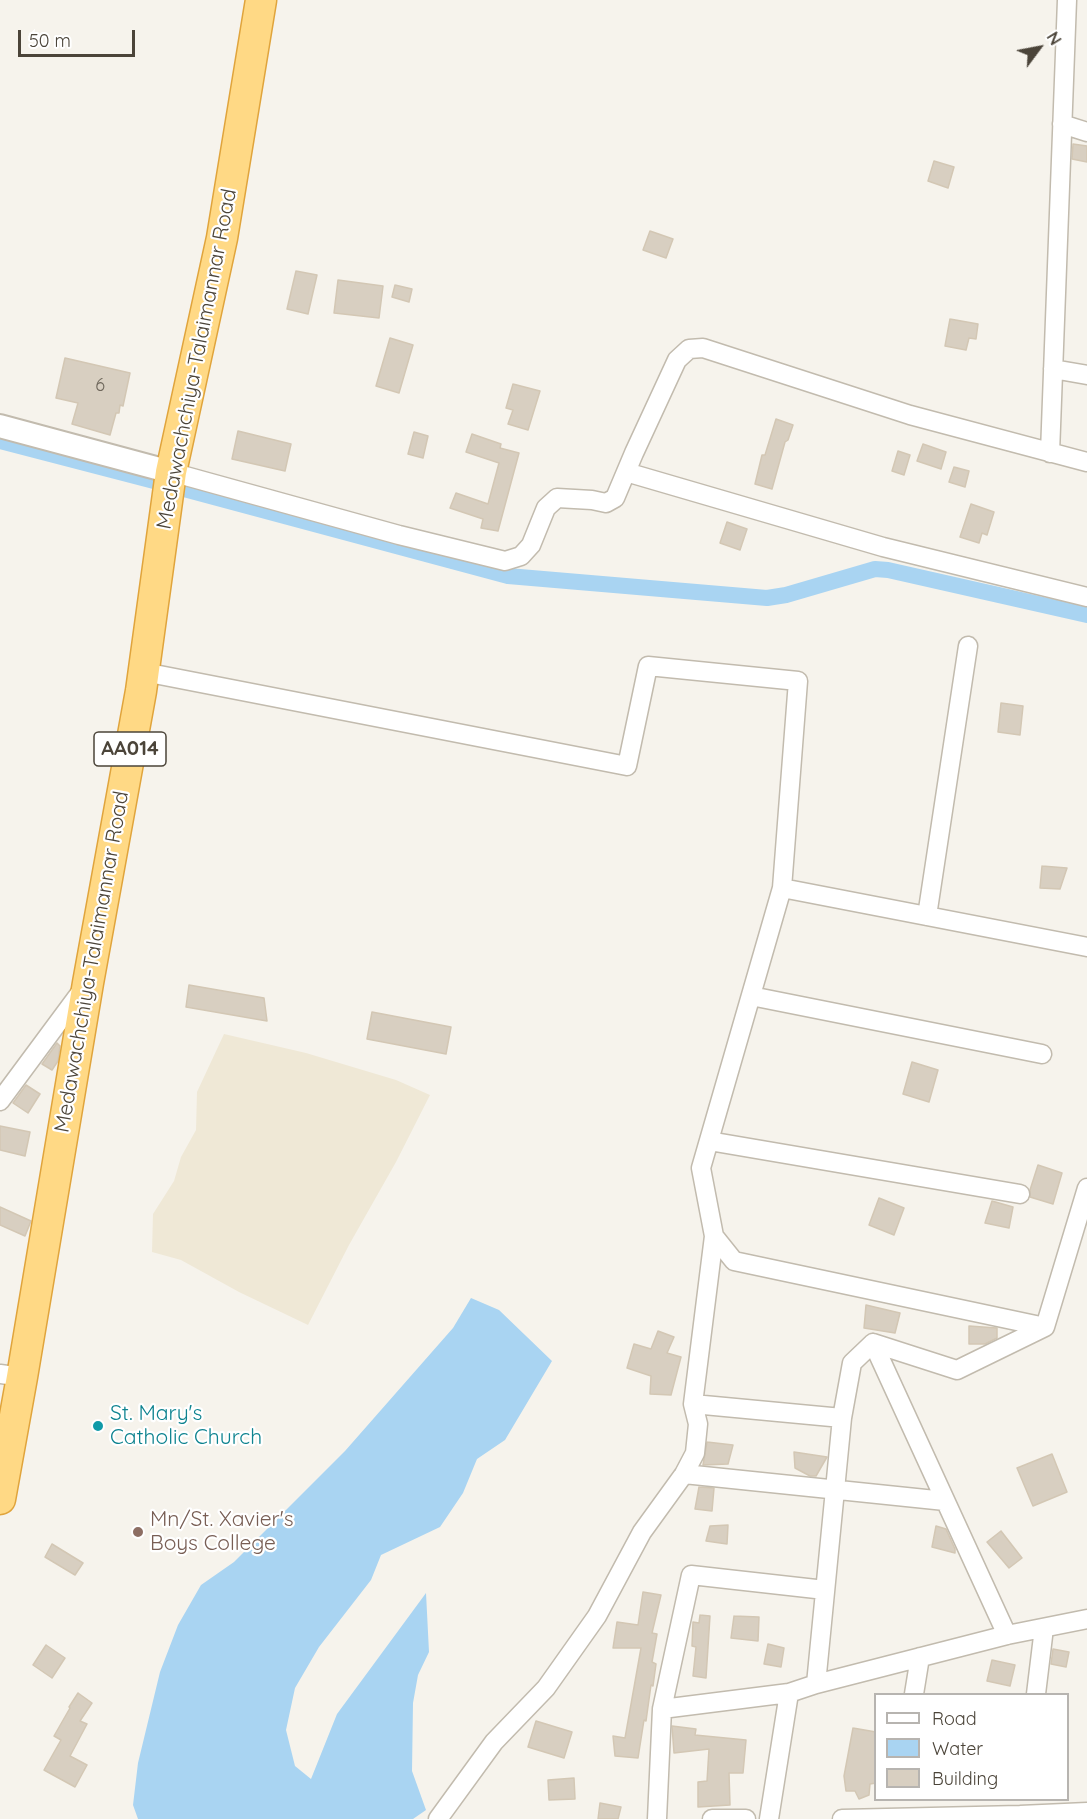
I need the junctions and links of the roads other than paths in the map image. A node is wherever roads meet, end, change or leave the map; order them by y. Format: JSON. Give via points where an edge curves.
{"nodes":[{"id":1,"x":261,"y":0,"type":"edge"},
{"id":2,"x":1067,"y":0,"type":"edge"},
{"id":3,"x":1062,"y":124,"type":"junction"},
{"id":4,"x":1087,"y":132,"type":"edge"},
{"id":5,"x":1053,"y":369,"type":"junction"},
{"id":6,"x":1087,"y":375,"type":"edge"},
{"id":7,"x":0,"y":426,"type":"edge"},
{"id":8,"x":1050,"y":453,"type":"junction"},
{"id":9,"x":1087,"y":462,"type":"edge"},
{"id":10,"x":171,"y":472,"type":"junction"},
{"id":11,"x":626,"y":472,"type":"junction"},
{"id":12,"x":1087,"y":597,"type":"edge"},
{"id":13,"x":968,"y":646,"type":"dead end"},
{"id":14,"x":144,"y":672,"type":"junction"},
{"id":15,"x":782,"y":888,"type":"junction"},
{"id":16,"x":927,"y":916,"type":"junction"},
{"id":17,"x":1087,"y":947,"type":"edge"},
{"id":18,"x":88,"y":983,"type":"junction"},
{"id":19,"x":751,"y":996,"type":"junction"},
{"id":20,"x":1042,"y":1054,"type":"dead end"},
{"id":21,"x":0,"y":1101,"type":"edge"},
{"id":22,"x":709,"y":1141,"type":"junction"},
{"id":23,"x":1087,"y":1188,"type":"edge"},
{"id":24,"x":1020,"y":1194,"type":"dead end"},
{"id":25,"x":714,"y":1236,"type":"junction"},
{"id":26,"x":1045,"y":1327,"type":"junction"},
{"id":27,"x":873,"y":1343,"type":"junction"},
{"id":28,"x":11,"y":1376,"type":"edge"},
{"id":29,"x":693,"y":1404,"type":"junction"},
{"id":30,"x":842,"y":1418,"type":"junction"},
{"id":31,"x":684,"y":1473,"type":"junction"},
{"id":32,"x":836,"y":1488,"type":"junction"},
{"id":33,"x":0,"y":1499,"type":"edge"},
{"id":34,"x":945,"y":1501,"type":"junction"},
{"id":35,"x":825,"y":1590,"type":"junction"},
{"id":36,"x":1087,"y":1619,"type":"edge"},
{"id":37,"x":1044,"y":1628,"type":"junction"},
{"id":38,"x":1007,"y":1635,"type":"junction"},
{"id":39,"x":920,"y":1657,"type":"junction"},
{"id":40,"x":816,"y":1684,"type":"junction"},
{"id":41,"x":789,"y":1693,"type":"junction"},
{"id":42,"x":914,"y":1693,"type":"edge"},
{"id":43,"x":1036,"y":1693,"type":"edge"},
{"id":44,"x":662,"y":1709,"type":"junction"},
{"id":45,"x":1021,"y":1807,"type":"edge"},
{"id":46,"x":896,"y":1809,"type":"edge"},
{"id":47,"x":1087,"y":1812,"type":"edge"},
{"id":48,"x":438,"y":1819,"type":"edge"},
{"id":49,"x":657,"y":1819,"type":"edge"},
{"id":50,"x":712,"y":1819,"type":"edge"},
{"id":51,"x":740,"y":1819,"type":"edge"},
{"id":52,"x":746,"y":1819,"type":"edge"},
{"id":53,"x":769,"y":1819,"type":"edge"},
{"id":54,"x":842,"y":1819,"type":"edge"}],
"edges":[{"from":1,"to":10,"type":"highway","name":"Medawachchiya-Talaimannar Road","number":"AA014","via":[[222,238]]},
{"from":2,"to":3,"type":"street"},
{"from":3,"to":4,"type":"street"},
{"from":3,"to":5,"type":"street"},
{"from":5,"to":6,"type":"street"},
{"from":5,"to":8,"type":"street"},
{"from":7,"to":10,"type":"street"},
{"from":8,"to":9,"type":"street"},
{"from":8,"to":11,"type":"street","via":[[910,415],[703,348],[689,349],[677,360]]},
{"from":10,"to":11,"type":"street","via":[[505,561],[520,556],[531,545],[546,508],[557,498],[606,503],[615,498]]},
{"from":10,"to":14,"type":"highway","name":"Medawachchiya-Talaimannar Road","number":"AA014"},
{"from":11,"to":12,"type":"street","via":[[883,547]]},
{"from":13,"to":16,"type":"street"},
{"from":14,"to":15,"type":"street","via":[[627,766],[648,666],[798,681]]},
{"from":14,"to":18,"type":"highway","name":"Medawachchiya-Talaimannar Road","number":"AA014"},
{"from":15,"to":16,"type":"street"},
{"from":15,"to":19,"type":"street"},
{"from":16,"to":17,"type":"street"},
{"from":18,"to":21,"type":"street"},
{"from":18,"to":28,"type":"highway","name":"Medawachchiya-Talaimannar Road","number":"AA014"},
{"from":19,"to":20,"type":"street"},
{"from":19,"to":22,"type":"street"},
{"from":22,"to":24,"type":"street"},
{"from":22,"to":25,"type":"street","via":[[701,1168]]},
{"from":23,"to":26,"type":"street"},
{"from":25,"to":26,"type":"street","via":[[734,1261]]},
{"from":25,"to":29,"type":"street"},
{"from":26,"to":27,"type":"street","via":[[957,1370]]},
{"from":27,"to":30,"type":"street","via":[[852,1363]]},
{"from":27,"to":34,"type":"street"},
{"from":28,"to":33,"type":"highway","name":"Medawachchiya-Talaimannar Road","number":"AA014"},
{"from":29,"to":30,"type":"street"},
{"from":29,"to":31,"type":"street","via":[[698,1424],[694,1453]]},
{"from":30,"to":32,"type":"street"},
{"from":31,"to":32,"type":"street"},
{"from":31,"to":48,"type":"street","via":[[642,1532],[597,1616],[546,1688],[494,1742]]},
{"from":32,"to":34,"type":"street"},
{"from":32,"to":35,"type":"street"},
{"from":34,"to":38,"type":"street"},
{"from":35,"to":40,"type":"street"},
{"from":35,"to":44,"type":"street","via":[[691,1575]]},
{"from":36,"to":37,"type":"street"},
{"from":37,"to":38,"type":"street"},
{"from":37,"to":43,"type":"street"},
{"from":38,"to":39,"type":"street"},
{"from":39,"to":40,"type":"street"},
{"from":39,"to":42,"type":"street"},
{"from":40,"to":41,"type":"street"},
{"from":41,"to":44,"type":"street"},
{"from":41,"to":53,"type":"street"},
{"from":44,"to":49,"type":"street"},
{"from":45,"to":46,"type":"street"},
{"from":45,"to":47,"type":"street"},
{"from":46,"to":54,"type":"street"},
{"from":50,"to":51,"type":"street"},
{"from":51,"to":52,"type":"street"}]}
